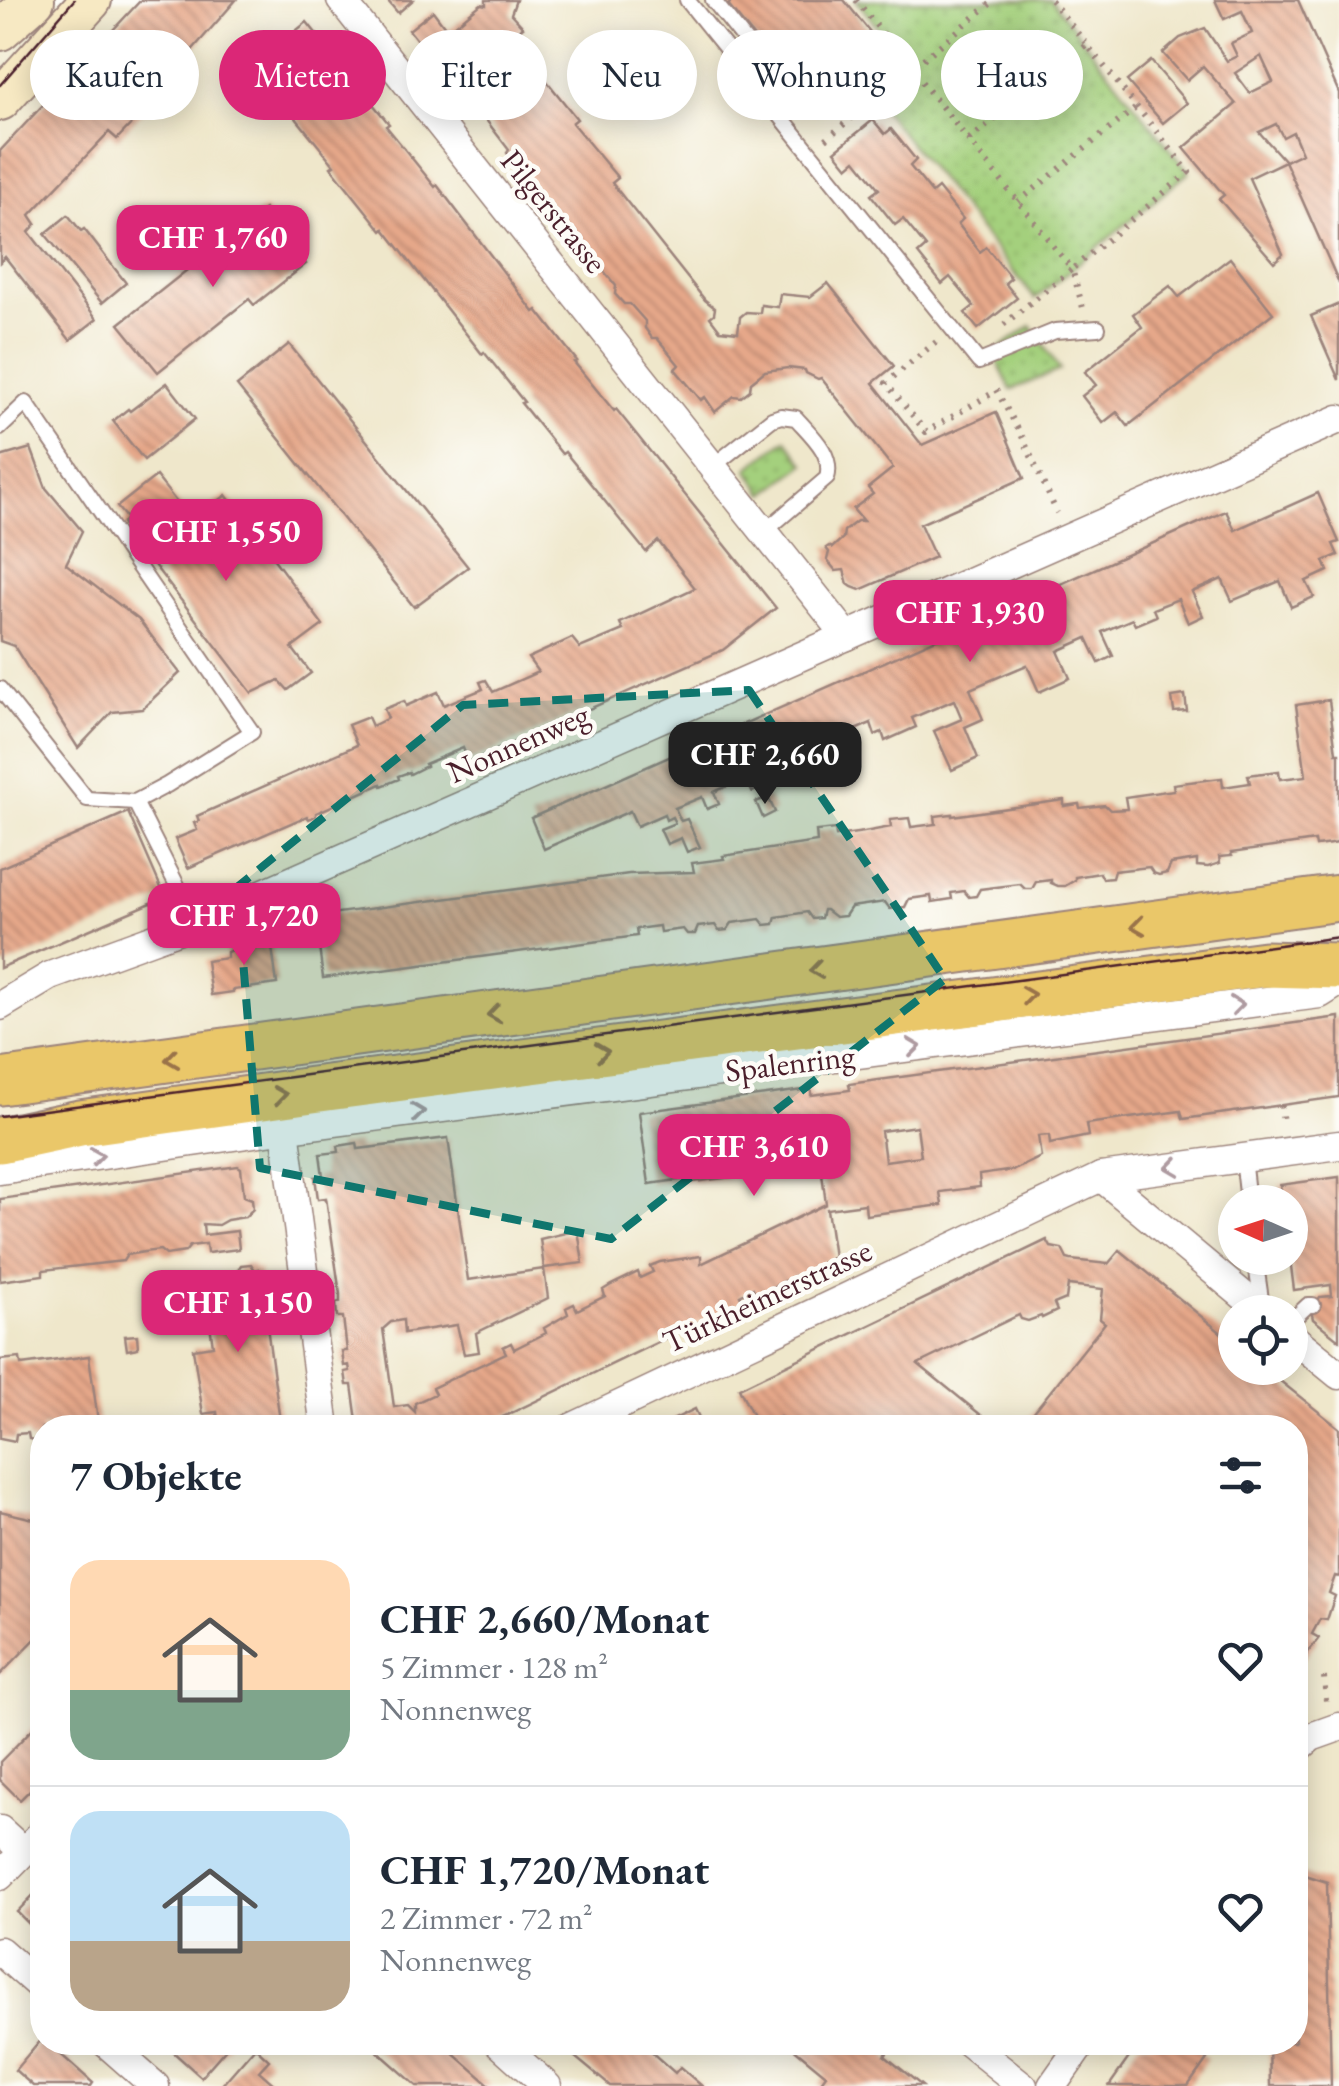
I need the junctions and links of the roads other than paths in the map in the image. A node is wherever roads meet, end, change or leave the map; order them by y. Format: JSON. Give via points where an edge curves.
{"nodes":[{"id":1,"x":34,"y":0,"type":"edge"},
{"id":2,"x":91,"y":0,"type":"edge"},
{"id":3,"x":341,"y":0,"type":"edge"},
{"id":4,"x":711,"y":0,"type":"edge"},
{"id":5,"x":691,"y":5,"type":"edge"},
{"id":6,"x":0,"y":30,"type":"edge"},
{"id":7,"x":735,"y":30,"type":"edge"},
{"id":8,"x":0,"y":100,"type":"edge"},
{"id":9,"x":1094,"y":328,"type":"road end"},
{"id":10,"x":1339,"y":419,"type":"edge"},
{"id":11,"x":0,"y":428,"type":"edge"},
{"id":12,"x":712,"y":466,"type":"junction"},
{"id":13,"x":764,"y":532,"type":"junction"},
{"id":14,"x":847,"y":636,"type":"junction"},
{"id":15,"x":0,"y":689,"type":"edge"},
{"id":16,"x":135,"y":802,"type":"junction"},
{"id":17,"x":1339,"y":898,"type":"edge"},
{"id":18,"x":196,"y":923,"type":"junction"},
{"id":19,"x":1339,"y":966,"type":"edge"},
{"id":20,"x":1339,"y":982,"type":"edge"},
{"id":21,"x":0,"y":1006,"type":"edge"},
{"id":22,"x":0,"y":1082,"type":"edge"},
{"id":23,"x":285,"y":1129,"type":"junction"},
{"id":24,"x":0,"y":1140,"type":"edge"},
{"id":25,"x":1339,"y":1145,"type":"edge"},
{"id":26,"x":1242,"y":1158,"type":"junction"},
{"id":27,"x":0,"y":1170,"type":"edge"},
{"id":28,"x":1101,"y":1178,"type":"junction"},
{"id":29,"x":1246,"y":1185,"type":"edge"},
{"id":30,"x":1242,"y":1295,"type":"edge"},
{"id":31,"x":1308,"y":1305,"type":"edge"},
{"id":32,"x":1313,"y":1305,"type":"dead end"},
{"id":33,"x":1308,"y":1349,"type":"edge"},
{"id":34,"x":1338,"y":1373,"type":"edge"},
{"id":35,"x":323,"y":1415,"type":"edge"},
{"id":36,"x":599,"y":1415,"type":"edge"},
{"id":37,"x":1339,"y":1727,"type":"edge"},
{"id":38,"x":1308,"y":1740,"type":"edge"},
{"id":39,"x":0,"y":1830,"type":"edge"},
{"id":40,"x":30,"y":1841,"type":"edge"},
{"id":41,"x":30,"y":1845,"type":"edge"},
{"id":42,"x":0,"y":1876,"type":"edge"},
{"id":43,"x":0,"y":1951,"type":"edge"},
{"id":44,"x":30,"y":1977,"type":"edge"},
{"id":45,"x":120,"y":2055,"type":"edge"},
{"id":46,"x":512,"y":2055,"type":"edge"},
{"id":47,"x":984,"y":2055,"type":"edge"},
{"id":48,"x":1075,"y":2055,"type":"edge"},
{"id":49,"x":155,"y":2086,"type":"edge"},
{"id":50,"x":547,"y":2086,"type":"edge"},
{"id":51,"x":1022,"y":2086,"type":"edge"},
{"id":52,"x":1052,"y":2086,"type":"edge"}],
"edges":[{"from":1,"to":6,"type":"main road"},
{"from":2,"to":8,"type":"main road"},
{"from":3,"to":12,"type":"street","name":"Pilgerstrasse"},
{"from":4,"to":5,"type":"lane"},
{"from":4,"to":7,"type":"lane"},
{"from":5,"to":9,"type":"lane","via":[[974,357],[1055,331]]},
{"from":10,"to":14,"type":"street","name":"Nonnenweg"},
{"from":11,"to":16,"type":"lane","via":[[26,403],[252,732]]},
{"from":12,"to":13,"type":"street","name":"Pilgerstrasse"},
{"from":12,"to":13,"type":"lane","via":[[780,416],[796,418],[827,455],[827,478]]},
{"from":13,"to":14,"type":"street","name":"Pilgerstrasse"},
{"from":14,"to":18,"type":"street","name":"Nonnenweg"},
{"from":15,"to":16,"type":"lane","via":[[87,799]]},
{"from":16,"to":18,"type":"lane"},
{"from":17,"to":22,"type":"main road","one_way":true},
{"from":18,"to":21,"type":"street","name":"Nonnenweg","via":[[50,976]]},
{"from":24,"to":19,"type":"main road","name":"Spalenring","one_way":true,"via":[[332,1087],[1245,966]]},
{"from":23,"to":20,"type":"street","name":"Spalenring","one_way":true,"via":[[1320,994]]},
{"from":27,"to":23,"type":"street","name":"Spalenring","one_way":true},
{"from":23,"to":35,"type":"street"},
{"from":25,"to":26,"type":"street","name":"Türkheimerstrasse"},
{"from":26,"to":28,"type":"street","name":"Türkheimerstrasse","one_way":true},
{"from":26,"to":29,"type":"lane"},
{"from":28,"to":30,"type":"street"},
{"from":28,"to":36,"type":"street","name":"Türkheimerstrasse"},
{"from":31,"to":32,"type":"lane"},
{"from":33,"to":34,"type":"street"},
{"from":37,"to":38,"type":"street"},
{"from":39,"to":40,"type":"street"},
{"from":41,"to":42,"type":"street"},
{"from":43,"to":44,"type":"street"},
{"from":45,"to":49,"type":"street"},
{"from":46,"to":50,"type":"street"},
{"from":47,"to":51,"type":"street"},
{"from":48,"to":52,"type":"street"}]}
